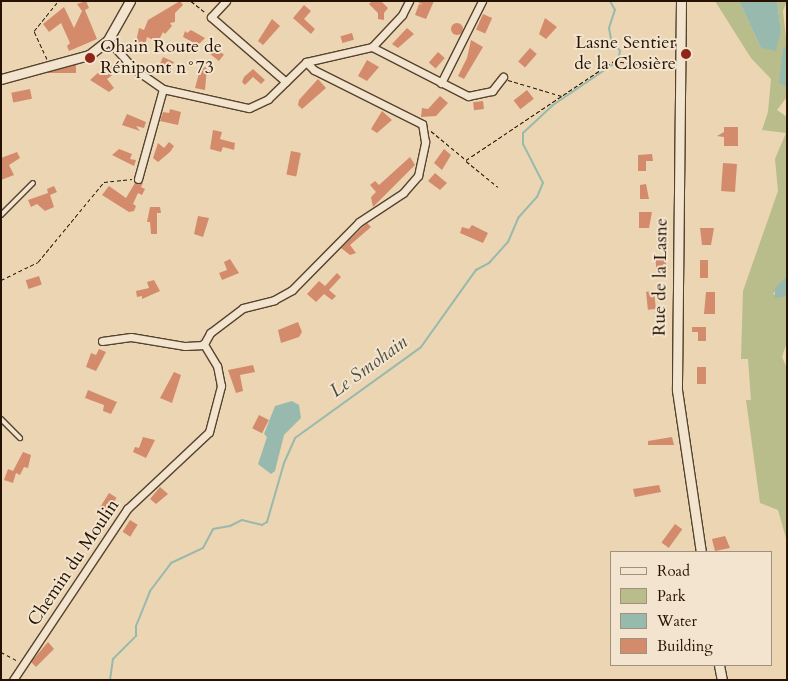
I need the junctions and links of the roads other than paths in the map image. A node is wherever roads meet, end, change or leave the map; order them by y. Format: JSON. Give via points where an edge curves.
{"nodes":[{"id":1,"x":130,"y":1,"type":"edge"},
{"id":2,"x":226,"y":1,"type":"edge"},
{"id":3,"x":409,"y":1,"type":"edge"},
{"id":4,"x":482,"y":1,"type":"edge"},
{"id":5,"x":681,"y":1,"type":"edge"},
{"id":6,"x":108,"y":40,"type":"junction"},
{"id":7,"x":372,"y":46,"type":"junction"},
{"id":8,"x":306,"y":62,"type":"junction"},
{"id":9,"x":503,"y":78,"type":"road end"},
{"id":10,"x":1,"y":80,"type":"edge"},
{"id":11,"x":286,"y":82,"type":"junction"},
{"id":12,"x":441,"y":83,"type":"junction"},
{"id":13,"x":164,"y":89,"type":"junction"},
{"id":14,"x":138,"y":179,"type":"road end"},
{"id":15,"x":33,"y":183,"type":"dead end"},
{"id":16,"x":1,"y":215,"type":"edge"},
{"id":17,"x":102,"y":341,"type":"dead end"},
{"id":18,"x":204,"y":345,"type":"junction"},
{"id":19,"x":1,"y":419,"type":"edge"},
{"id":20,"x":20,"y":438,"type":"dead end"},
{"id":21,"x":700,"y":551,"type":"edge"},
{"id":22,"x":719,"y":666,"type":"edge"},
{"id":23,"x":13,"y":680,"type":"edge"},
{"id":24,"x":722,"y":680,"type":"edge"}],
"edges":[{"from":1,"to":6,"type":"street"},
{"from":2,"to":11,"type":"street","via":[[211,17]]},
{"from":3,"to":7,"type":"street","via":[[402,15]]},
{"from":4,"to":12,"type":"street"},
{"from":5,"to":21,"type":"street","name":"Rue de la Lasne","via":[[677,390]]},
{"from":6,"to":10,"type":"street","via":[[89,55]]},
{"from":6,"to":13,"type":"street","via":[[137,72]]},
{"from":7,"to":8,"type":"street"},
{"from":7,"to":12,"type":"street"},
{"from":8,"to":11,"type":"street"},
{"from":8,"to":18,"type":"street","via":[[314,70],[418,122],[424,128],[422,163],[410,187],[359,222],[292,290],[274,300],[238,311],[210,333]]},
{"from":9,"to":12,"type":"street","via":[[492,91],[474,97]]},
{"from":11,"to":13,"type":"street","via":[[268,99],[249,108]]},
{"from":13,"to":14,"type":"street"},
{"from":15,"to":16,"type":"lane"},
{"from":17,"to":18,"type":"street","via":[[131,337],[185,346]]},
{"from":18,"to":23,"type":"street","name":"Chemin du Moulin","via":[[220,375],[221,386],[210,432],[127,509]]},
{"from":19,"to":20,"type":"lane"},
{"from":22,"to":24,"type":"street"}]}
